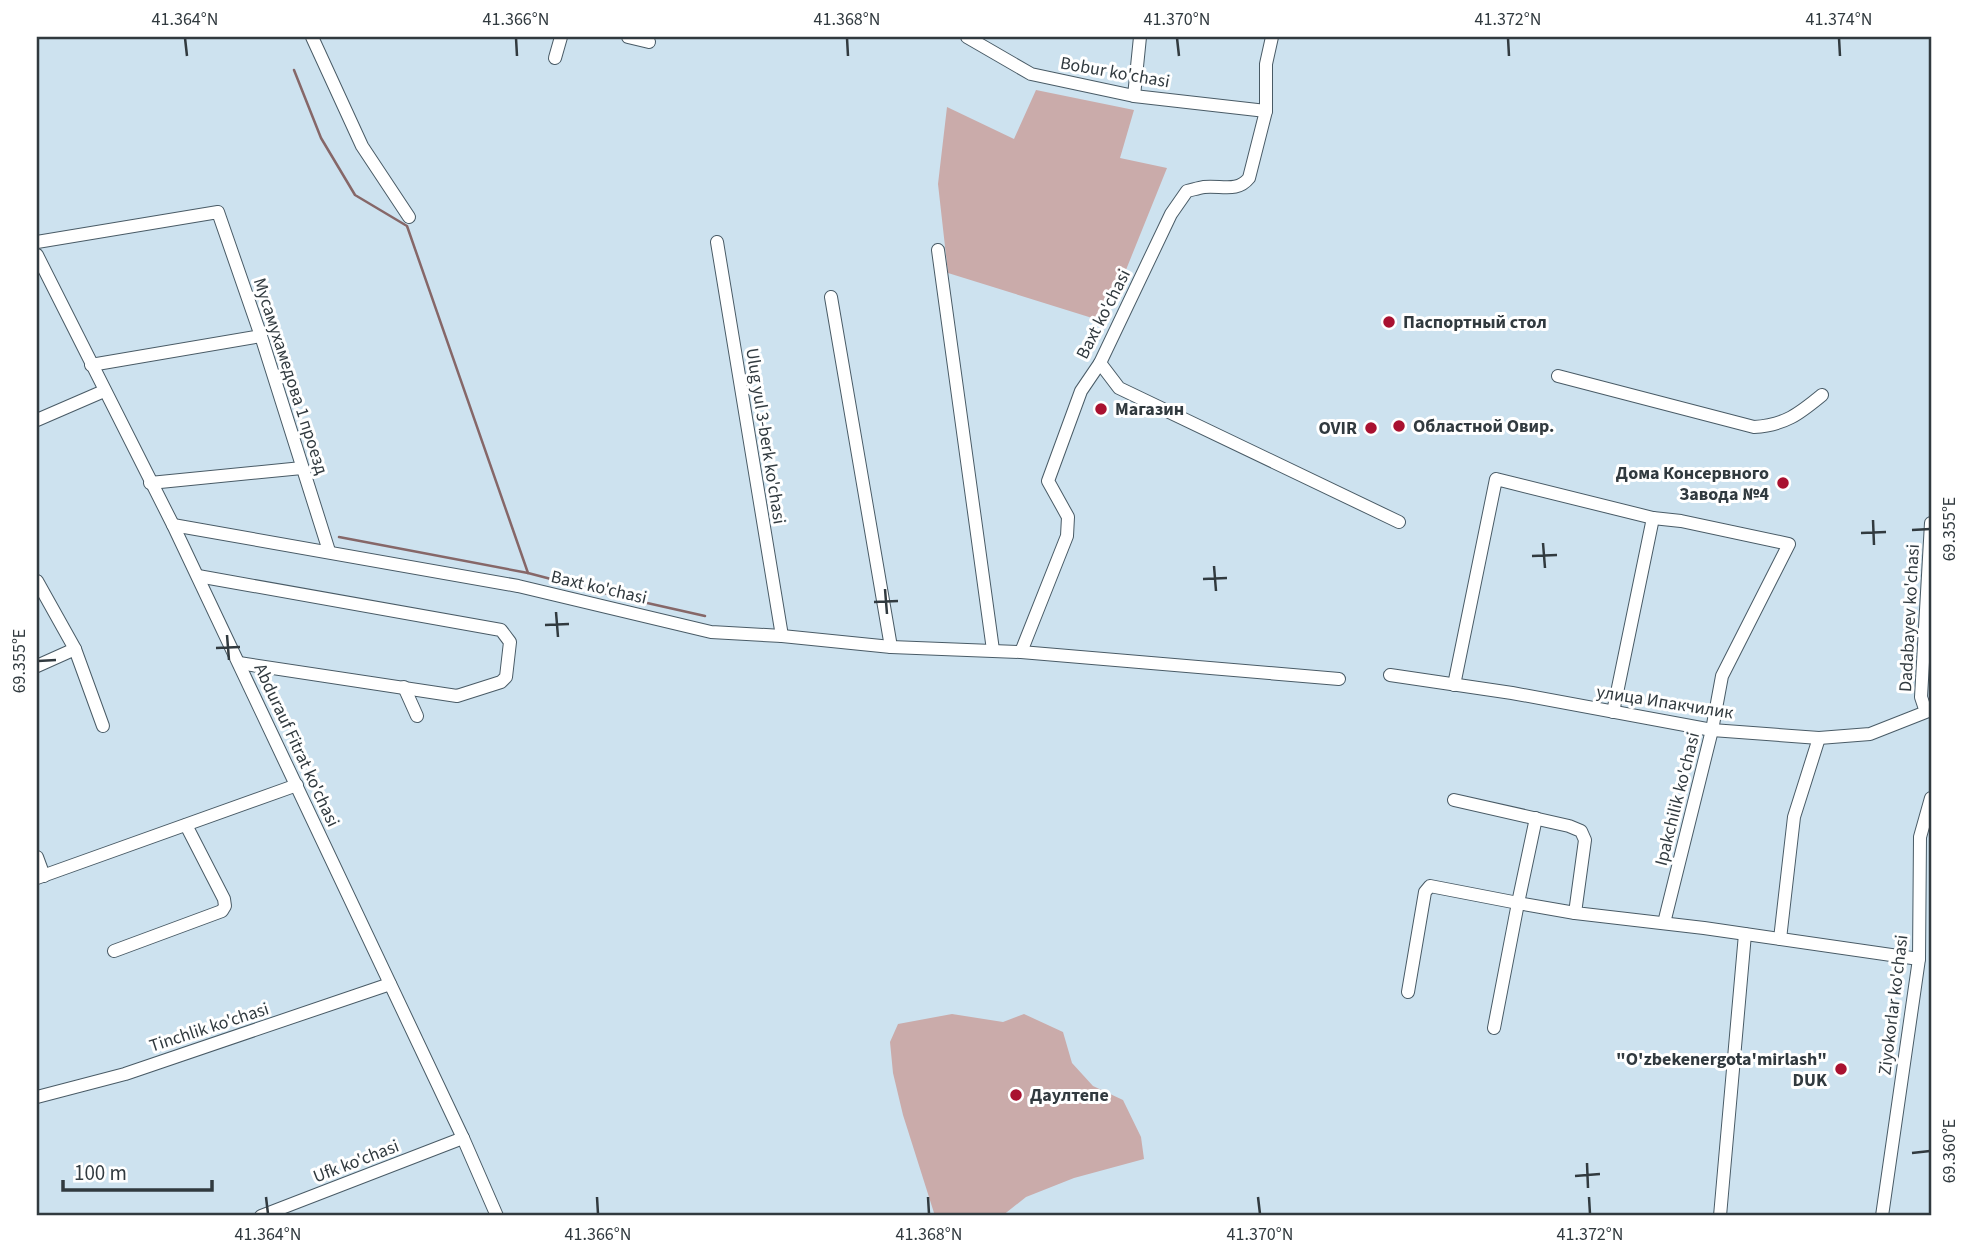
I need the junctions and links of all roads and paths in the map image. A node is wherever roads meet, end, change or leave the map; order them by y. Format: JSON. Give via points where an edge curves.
{"nodes":[{"id":1,"x":312,"y":37,"type":"edge"},
{"id":2,"x":561,"y":37,"type":"edge"},
{"id":3,"x":628,"y":37,"type":"edge"},
{"id":4,"x":967,"y":37,"type":"edge"},
{"id":5,"x":1140,"y":37,"type":"edge"},
{"id":6,"x":1272,"y":37,"type":"edge"},
{"id":7,"x":649,"y":42,"type":"dead end"},
{"id":8,"x":555,"y":58,"type":"dead end"},
{"id":9,"x":1134,"y":96,"type":"junction"},
{"id":10,"x":1266,"y":111,"type":"junction"},
{"id":11,"x":408,"y":217,"type":"dead end"},
{"id":12,"x":37,"y":242,"type":"edge"},
{"id":13,"x":717,"y":242,"type":"dead end"},
{"id":14,"x":938,"y":250,"type":"dead end"},
{"id":15,"x":37,"y":255,"type":"edge"},
{"id":16,"x":831,"y":297,"type":"dead end"},
{"id":17,"x":261,"y":336,"type":"junction"},
{"id":18,"x":1100,"y":363,"type":"junction"},
{"id":19,"x":91,"y":365,"type":"junction"},
{"id":20,"x":1558,"y":376,"type":"dead end"},
{"id":21,"x":104,"y":391,"type":"junction"},
{"id":22,"x":1822,"y":395,"type":"dead end"},
{"id":23,"x":37,"y":420,"type":"edge"},
{"id":24,"x":302,"y":468,"type":"junction"},
{"id":25,"x":150,"y":483,"type":"junction"},
{"id":26,"x":1653,"y":518,"type":"junction"},
{"id":27,"x":1399,"y":522,"type":"dead end"},
{"id":28,"x":1931,"y":523,"type":"edge"},
{"id":29,"x":173,"y":525,"type":"junction"},
{"id":30,"x":329,"y":551,"type":"junction"},
{"id":31,"x":198,"y":576,"type":"junction"},
{"id":32,"x":37,"y":581,"type":"edge"},
{"id":33,"x":782,"y":636,"type":"junction"},
{"id":34,"x":891,"y":647,"type":"junction"},
{"id":35,"x":75,"y":649,"type":"junction"},
{"id":36,"x":993,"y":650,"type":"junction"},
{"id":37,"x":1021,"y":652,"type":"junction"},
{"id":38,"x":239,"y":663,"type":"junction"},
{"id":39,"x":37,"y":666,"type":"edge"},
{"id":40,"x":1390,"y":676,"type":"dead end"},
{"id":41,"x":1339,"y":679,"type":"dead end"},
{"id":42,"x":1454,"y":685,"type":"junction"},
{"id":43,"x":404,"y":688,"type":"junction"},
{"id":44,"x":1931,"y":710,"type":"edge"},
{"id":45,"x":1613,"y":712,"type":"junction"},
{"id":46,"x":417,"y":716,"type":"dead end"},
{"id":47,"x":103,"y":726,"type":"dead end"},
{"id":48,"x":1712,"y":730,"type":"junction"},
{"id":49,"x":1819,"y":738,"type":"junction"},
{"id":50,"x":297,"y":785,"type":"junction"},
{"id":51,"x":1931,"y":798,"type":"edge"},
{"id":52,"x":1454,"y":800,"type":"dead end"},
{"id":53,"x":1536,"y":818,"type":"junction"},
{"id":54,"x":186,"y":825,"type":"junction"},
{"id":55,"x":37,"y":857,"type":"edge"},
{"id":56,"x":41,"y":877,"type":"edge"},
{"id":57,"x":1926,"y":880,"type":"edge"},
{"id":58,"x":1518,"y":903,"type":"junction"},
{"id":59,"x":1575,"y":913,"type":"junction"},
{"id":60,"x":1664,"y":923,"type":"junction"},
{"id":61,"x":1745,"y":934,"type":"junction"},
{"id":62,"x":1780,"y":939,"type":"junction"},
{"id":63,"x":114,"y":951,"type":"dead end"},
{"id":64,"x":1919,"y":959,"type":"junction"},
{"id":65,"x":390,"y":984,"type":"junction"},
{"id":66,"x":1408,"y":992,"type":"dead end"},
{"id":67,"x":1494,"y":1028,"type":"dead end"},
{"id":68,"x":37,"y":1097,"type":"edge"},
{"id":69,"x":463,"y":1138,"type":"junction"},
{"id":70,"x":261,"y":1216,"type":"edge"},
{"id":71,"x":497,"y":1216,"type":"edge"},
{"id":72,"x":1720,"y":1216,"type":"edge"},
{"id":73,"x":1882,"y":1216,"type":"edge"}],
"edges":[{"from":1,"to":11,"type":"street","via":[[362,146]]},
{"from":2,"to":8,"type":"street"},
{"from":3,"to":7,"type":"street"},
{"from":4,"to":9,"type":"street","name":"Bobur ko'chasi","via":[[1031,74]]},
{"from":5,"to":9,"type":"street"},
{"from":6,"to":10,"type":"street","name":"Baxt ko'chasi","via":[[1266,64]]},
{"from":9,"to":10,"type":"street","name":"Bobur ko'chasi"},
{"from":10,"to":18,"type":"street","name":"Baxt ko'chasi","via":[[1246,183],[1186,191]]},
{"from":12,"to":17,"type":"street","name":"Мусамухамедова 1 проезд","via":[[218,212]]},
{"from":13,"to":33,"type":"street","name":"Ulug yul 3-berk ko'chasi"},
{"from":14,"to":36,"type":"street"},
{"from":15,"to":19,"type":"street","name":"Abdurauf Fitrat ko'chasi"},
{"from":16,"to":34,"type":"street"},
{"from":17,"to":19,"type":"street"},
{"from":17,"to":24,"type":"street","name":"Мусамухамедова 1 проезд"},
{"from":18,"to":27,"type":"street","via":[[1119,388]]},
{"from":18,"to":37,"type":"street","name":"Baxt ko'chasi","via":[[1081,391],[1048,481],[1068,517],[1067,536]]},
{"from":19,"to":21,"type":"street","name":"Abdurauf Fitrat ko'chasi"},
{"from":20,"to":22,"type":"street","via":[[1754,427],[1794,417]]},
{"from":21,"to":23,"type":"street"},
{"from":21,"to":25,"type":"street","name":"Abdurauf Fitrat ko'chasi"},
{"from":24,"to":25,"type":"street"},
{"from":24,"to":30,"type":"street","name":"Мусамухамедова 1 проезд"},
{"from":25,"to":29,"type":"street","name":"Abdurauf Fitrat ko'chasi"},
{"from":26,"to":42,"type":"street","name":"Ipakchilik ko'chasi","via":[[1496,480]]},
{"from":26,"to":45,"type":"street"},
{"from":26,"to":48,"type":"street","name":"Ipakchilik ko'chasi","via":[[1789,544],[1722,676]]},
{"from":28,"to":44,"type":"street","name":"Dadabayev ko'chasi","via":[[1921,696]]},
{"from":29,"to":30,"type":"street","name":"Baxt ko'chasi"},
{"from":29,"to":31,"type":"street","name":"Abdurauf Fitrat ko'chasi"},
{"from":30,"to":33,"type":"street","name":"Baxt ko'chasi","via":[[518,586],[710,632]]},
{"from":31,"to":38,"type":"street","name":"Abdurauf Fitrat ko'chasi"},
{"from":31,"to":43,"type":"street","via":[[506,634],[506,677],[501,682],[457,696]]},
{"from":32,"to":35,"type":"street"},
{"from":33,"to":34,"type":"street","name":"Baxt ko'chasi"},
{"from":34,"to":36,"type":"street","name":"Baxt ko'chasi"},
{"from":35,"to":39,"type":"street"},
{"from":35,"to":47,"type":"street"},
{"from":36,"to":37,"type":"street","name":"Baxt ko'chasi"},
{"from":37,"to":41,"type":"street","name":"Baxt ko'chasi"},
{"from":38,"to":43,"type":"street"},
{"from":38,"to":50,"type":"street","name":"Abdurauf Fitrat ko'chasi"},
{"from":40,"to":42,"type":"street","name":"улица Ипакчилик"},
{"from":42,"to":45,"type":"street","name":"улица Ипакчилик"},
{"from":43,"to":46,"type":"street"},
{"from":44,"to":49,"type":"street","name":"улица Ипакчилик","via":[[1870,734]]},
{"from":45,"to":48,"type":"street","name":"улица Ипакчилик"},
{"from":48,"to":49,"type":"street","name":"улица Ипакчилик"},
{"from":48,"to":60,"type":"street","name":"Ipakchilik ko'chasi"},
{"from":49,"to":62,"type":"street","via":[[1794,817]]},
{"from":50,"to":54,"type":"street"},
{"from":50,"to":65,"type":"street","name":"Abdurauf Fitrat ko'chasi"},
{"from":51,"to":57,"type":"street","name":"Ziyokorlar ko'chasi","via":[[1920,837]]},
{"from":52,"to":53,"type":"street"},
{"from":53,"to":58,"type":"street"},
{"from":53,"to":59,"type":"street","via":[[1581,831],[1585,840]]},
{"from":54,"to":56,"type":"street"},
{"from":54,"to":63,"type":"street","via":[[225,906],[222,911]]},
{"from":55,"to":56,"type":"street"},
{"from":57,"to":64,"type":"street","name":"Ziyokorlar ko'chasi"},
{"from":58,"to":59,"type":"street"},
{"from":58,"to":66,"type":"street","via":[[1430,886],[1425,892]]},
{"from":58,"to":67,"type":"street"},
{"from":59,"to":60,"type":"street"},
{"from":60,"to":61,"type":"street"},
{"from":61,"to":62,"type":"street"},
{"from":61,"to":72,"type":"street"},
{"from":62,"to":64,"type":"street"},
{"from":64,"to":73,"type":"street","name":"Ziyokorlar ko'chasi"},
{"from":65,"to":68,"type":"street","name":"Tinchlik ko'chasi","via":[[137,1070]]},
{"from":65,"to":69,"type":"street","name":"Abdurauf Fitrat ko'chasi"},
{"from":69,"to":70,"type":"street","name":"Ufk ko'chasi"},
{"from":69,"to":71,"type":"street","name":"Abdurauf Fitrat ko'chasi"}]}
